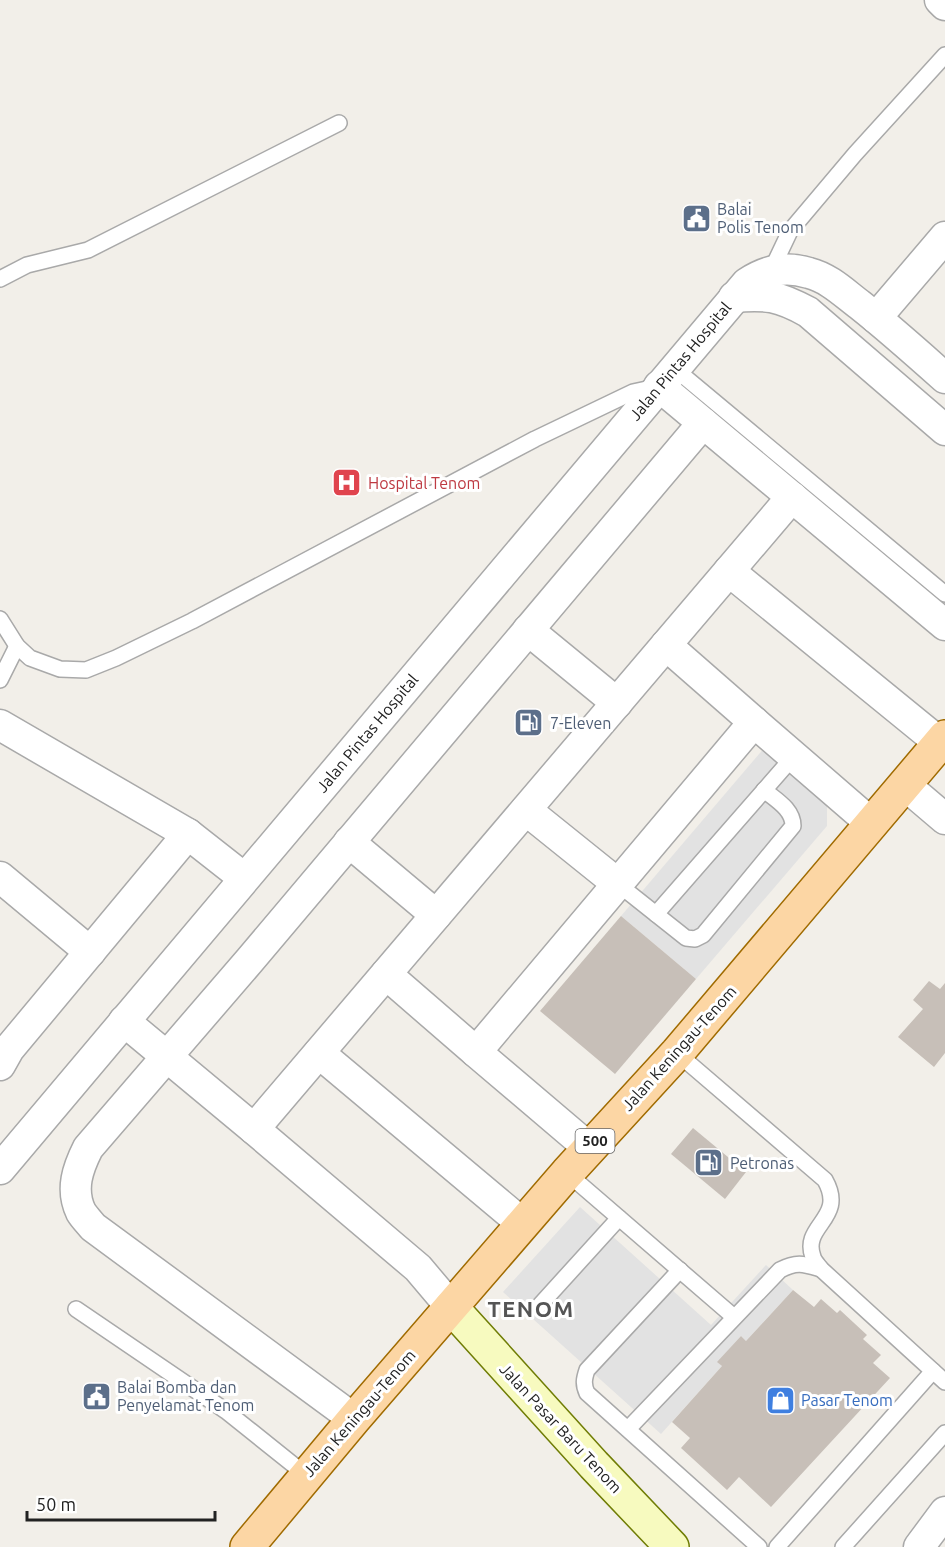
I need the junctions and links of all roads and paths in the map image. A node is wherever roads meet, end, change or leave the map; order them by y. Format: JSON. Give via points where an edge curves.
{"nodes":[{"id":1,"x":940,"y":0,"type":"edge"},
{"id":2,"x":945,"y":5,"type":"edge"},
{"id":3,"x":945,"y":55,"type":"edge"},
{"id":4,"x":339,"y":123,"type":"dead end"},
{"id":5,"x":945,"y":237,"type":"edge"},
{"id":6,"x":771,"y":271,"type":"junction"},
{"id":7,"x":810,"y":273,"type":"junction"},
{"id":8,"x":0,"y":279,"type":"edge"},
{"id":9,"x":734,"y":297,"type":"junction"},
{"id":10,"x":792,"y":303,"type":"junction"},
{"id":11,"x":876,"y":318,"type":"junction"},
{"id":12,"x":666,"y":377,"type":"junction"},
{"id":13,"x":945,"y":378,"type":"edge"},
{"id":14,"x":703,"y":423,"type":"junction"},
{"id":15,"x":945,"y":430,"type":"edge"},
{"id":16,"x":792,"y":497,"type":"junction"},
{"id":17,"x":729,"y":571,"type":"junction"},
{"id":18,"x":945,"y":594,"type":"edge"},
{"id":19,"x":0,"y":619,"type":"edge"},
{"id":20,"x":945,"y":625,"type":"edge"},
{"id":21,"x":528,"y":630,"type":"junction"},
{"id":22,"x":666,"y":645,"type":"junction"},
{"id":23,"x":17,"y":646,"type":"junction"},
{"id":24,"x":0,"y":680,"type":"edge"},
{"id":25,"x":617,"y":703,"type":"junction"},
{"id":26,"x":754,"y":722,"type":"junction"},
{"id":27,"x":0,"y":725,"type":"edge"},
{"id":28,"x":943,"y":740,"type":"edge"},
{"id":29,"x":794,"y":756,"type":"junction"},
{"id":30,"x":906,"y":785,"type":"junction"},
{"id":31,"x":764,"y":790,"type":"junction"},
{"id":32,"x":526,"y":810,"type":"junction"},
{"id":33,"x":945,"y":819,"type":"edge"},
{"id":34,"x":872,"y":824,"type":"junction"},
{"id":35,"x":188,"y":834,"type":"junction"},
{"id":36,"x":349,"y":842,"type":"junction"},
{"id":37,"x":0,"y":877,"type":"edge"},
{"id":38,"x":244,"y":878,"type":"junction"},
{"id":39,"x":618,"y":884,"type":"junction"},
{"id":40,"x":656,"y":914,"type":"junction"},
{"id":41,"x":436,"y":915,"type":"junction"},
{"id":42,"x":90,"y":952,"type":"junction"},
{"id":43,"x":386,"y":974,"type":"junction"},
{"id":44,"x":124,"y":1021,"type":"junction"},
{"id":45,"x":3,"y":1052,"type":"edge"},
{"id":46,"x":476,"y":1052,"type":"junction"},
{"id":47,"x":320,"y":1053,"type":"junction"},
{"id":48,"x":677,"y":1053,"type":"junction"},
{"id":49,"x":166,"y":1057,"type":"junction"},
{"id":50,"x":255,"y":1129,"type":"junction"},
{"id":51,"x":589,"y":1148,"type":"junction"},
{"id":52,"x":0,"y":1169,"type":"edge"},
{"id":53,"x":567,"y":1173,"type":"junction"},
{"id":54,"x":619,"y":1218,"type":"junction"},
{"id":55,"x":523,"y":1224,"type":"junction"},
{"id":56,"x":821,"y":1269,"type":"junction"},
{"id":57,"x":680,"y":1270,"type":"junction"},
{"id":58,"x":540,"y":1305,"type":"dead end"},
{"id":59,"x":451,"y":1307,"type":"junction"},
{"id":60,"x":75,"y":1309,"type":"dead end"},
{"id":61,"x":734,"y":1317,"type":"junction"},
{"id":62,"x":933,"y":1371,"type":"junction"},
{"id":63,"x":945,"y":1382,"type":"edge"},
{"id":64,"x":354,"y":1419,"type":"junction"},
{"id":65,"x":628,"y":1430,"type":"junction"},
{"id":66,"x":945,"y":1433,"type":"edge"},
{"id":67,"x":306,"y":1475,"type":"junction"},
{"id":68,"x":945,"y":1512,"type":"edge"},
{"id":69,"x":928,"y":1544,"type":"edge"},
{"id":70,"x":247,"y":1547,"type":"edge"},
{"id":71,"x":672,"y":1547,"type":"edge"},
{"id":72,"x":759,"y":1547,"type":"edge"},
{"id":73,"x":777,"y":1547,"type":"edge"},
{"id":74,"x":843,"y":1547,"type":"edge"}],
"edges":[{"from":1,"to":2,"type":"street"},
{"from":3,"to":6,"type":"lane","via":[[790,231]]},
{"from":4,"to":8,"type":"lane","via":[[88,250],[27,265]]},
{"from":5,"to":11,"type":"street"},
{"from":6,"to":7,"type":"street"},
{"from":6,"to":9,"type":"street","name":"Jalan Pintas Hospital","via":[[747,283]]},
{"from":7,"to":10,"type":"street"},
{"from":7,"to":11,"type":"street","via":[[835,286]]},
{"from":9,"to":10,"type":"street","via":[[757,295]]},
{"from":9,"to":12,"type":"street","name":"Jalan Pintas Hospital"},
{"from":10,"to":15,"type":"street","via":[[808,312]]},
{"from":11,"to":13,"type":"street"},
{"from":12,"to":14,"type":"street"},
{"from":12,"to":18,"type":"lane"},
{"from":12,"to":23,"type":"lane","via":[[535,439],[116,658],[86,670],[60,669],[30,658]]},
{"from":12,"to":38,"type":"street","name":"Jalan Pintas Hospital"},
{"from":14,"to":16,"type":"street"},
{"from":14,"to":21,"type":"street"},
{"from":16,"to":17,"type":"street"},
{"from":16,"to":20,"type":"street"},
{"from":17,"to":22,"type":"street"},
{"from":17,"to":28,"type":"street"},
{"from":19,"to":23,"type":"lane"},
{"from":21,"to":25,"type":"street"},
{"from":21,"to":36,"type":"street"},
{"from":22,"to":25,"type":"street"},
{"from":22,"to":26,"type":"street"},
{"from":23,"to":24,"type":"lane"},
{"from":25,"to":32,"type":"street"},
{"from":26,"to":29,"type":"street"},
{"from":26,"to":39,"type":"street"},
{"from":27,"to":35,"type":"street"},
{"from":28,"to":30,"type":"main road","name":"Jalan Keningau-Tenom","number":"500"},
{"from":29,"to":31,"type":"lane"},
{"from":29,"to":34,"type":"street"},
{"from":30,"to":33,"type":"street"},
{"from":30,"to":34,"type":"main road","name":"Jalan Keningau-Tenom","number":"500"},
{"from":31,"to":40,"type":"lane"},
{"from":31,"to":40,"type":"lane","via":[[790,812],[793,826],[703,935],[686,938]]},
{"from":32,"to":39,"type":"street"},
{"from":32,"to":41,"type":"street"},
{"from":34,"to":48,"type":"main road","name":"Jalan Keningau-Tenom","number":"500"},
{"from":35,"to":38,"type":"street"},
{"from":35,"to":42,"type":"street"},
{"from":36,"to":41,"type":"street"},
{"from":36,"to":49,"type":"street"},
{"from":37,"to":42,"type":"street"},
{"from":38,"to":44,"type":"street","name":"Jalan Pintas Hospital"},
{"from":39,"to":40,"type":"lane"},
{"from":39,"to":46,"type":"street"},
{"from":41,"to":43,"type":"street"},
{"from":42,"to":45,"type":"street"},
{"from":43,"to":46,"type":"street"},
{"from":43,"to":47,"type":"street"},
{"from":44,"to":49,"type":"street"},
{"from":44,"to":52,"type":"street","name":"Jalan Pintas Hospital"},
{"from":46,"to":51,"type":"street"},
{"from":47,"to":50,"type":"street"},
{"from":47,"to":55,"type":"street"},
{"from":48,"to":51,"type":"main road","name":"Jalan Keningau-Tenom","number":"500"},
{"from":48,"to":56,"type":"lane","via":[[825,1180],[832,1200],[811,1245]]},
{"from":49,"to":50,"type":"street"},
{"from":49,"to":64,"type":"street","via":[[88,1148],[78,1168],[75,1193],[81,1212],[93,1227]]},
{"from":50,"to":59,"type":"street","via":[[418,1268]]},
{"from":51,"to":53,"type":"main road","name":"Jalan Keningau-Tenom","number":"500"},
{"from":53,"to":54,"type":"lane"},
{"from":53,"to":55,"type":"main road","name":"Jalan Keningau-Tenom","number":"500"},
{"from":54,"to":57,"type":"lane"},
{"from":54,"to":58,"type":"lane"},
{"from":55,"to":59,"type":"main road","name":"Jalan Keningau-Tenom","number":"500"},
{"from":56,"to":61,"type":"lane","via":[[792,1263],[780,1270]]},
{"from":56,"to":62,"type":"lane"},
{"from":57,"to":61,"type":"lane"},
{"from":57,"to":65,"type":"lane","via":[[584,1378],[587,1393]]},
{"from":59,"to":64,"type":"main road","name":"Jalan Keningau-Tenom","number":"500"},
{"from":59,"to":71,"type":"street","name":"Jalan Pasar Baru Tenom"},
{"from":60,"to":67,"type":"lane","via":[[226,1411]]},
{"from":61,"to":65,"type":"lane"},
{"from":62,"to":63,"type":"lane"},
{"from":62,"to":73,"type":"lane"},
{"from":64,"to":67,"type":"main road","name":"Jalan Keningau-Tenom","number":"500"},
{"from":65,"to":72,"type":"lane"},
{"from":66,"to":74,"type":"lane"},
{"from":67,"to":70,"type":"main road","name":"Jalan Keningau-Tenom","number":"500"},
{"from":68,"to":69,"type":"street"}]}
